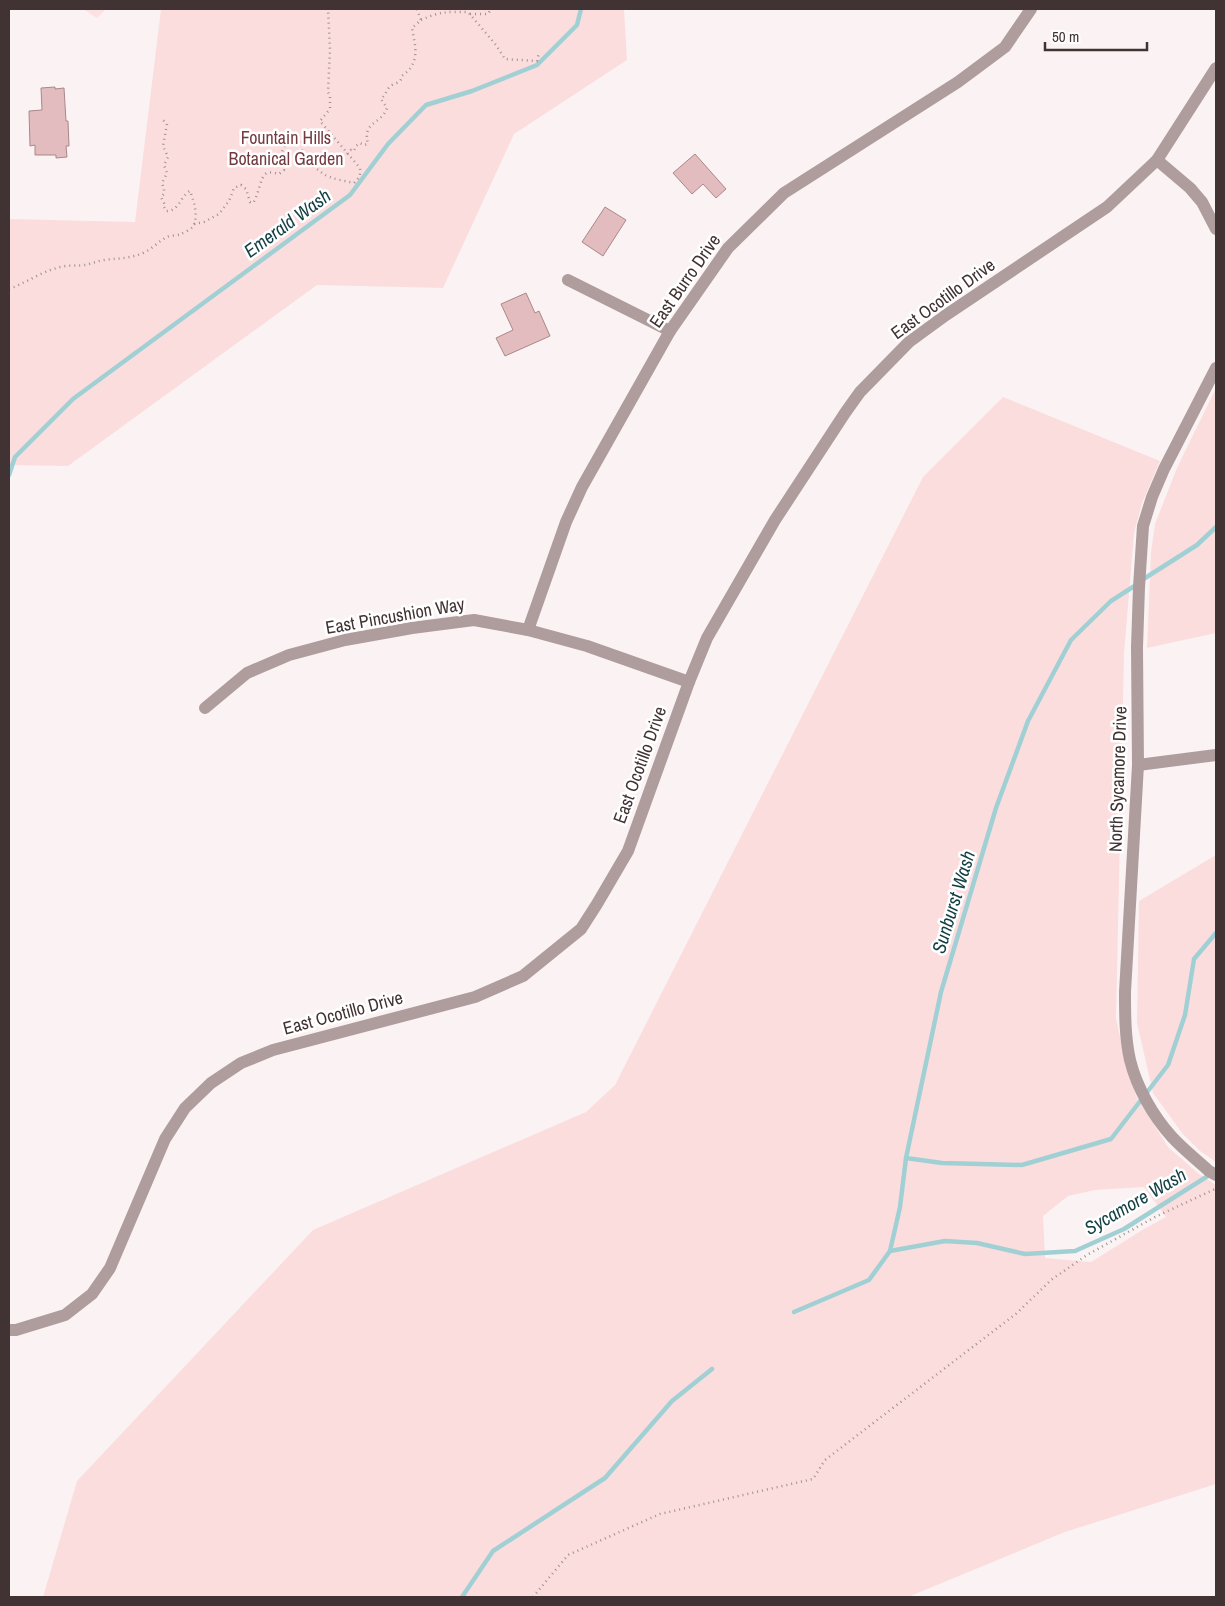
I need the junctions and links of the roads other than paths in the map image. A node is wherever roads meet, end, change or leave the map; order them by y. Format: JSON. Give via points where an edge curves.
{"nodes":[{"id":1,"x":1031,"y":9,"type":"edge"},
{"id":2,"x":1216,"y":68,"type":"edge"},
{"id":3,"x":1157,"y":160,"type":"junction"},
{"id":4,"x":1216,"y":228,"type":"edge"},
{"id":5,"x":568,"y":280,"type":"dead end"},
{"id":6,"x":670,"y":331,"type":"junction"},
{"id":7,"x":1216,"y":368,"type":"edge"},
{"id":8,"x":528,"y":630,"type":"junction"},
{"id":9,"x":689,"y":682,"type":"junction"},
{"id":10,"x":205,"y":708,"type":"dead end"},
{"id":11,"x":1216,"y":755,"type":"edge"},
{"id":12,"x":1138,"y":765,"type":"junction"},
{"id":13,"x":1216,"y":1175,"type":"edge"},
{"id":14,"x":9,"y":1330,"type":"edge"}],
"edges":[{"from":1,"to":6,"type":"street","name":"East Burro Drive","via":[[1005,46],[958,82],[784,193],[728,248]]},
{"from":2,"to":3,"type":"street","name":"East Ocotillo Drive"},
{"from":3,"to":4,"type":"street","via":[[1190,188]]},
{"from":3,"to":9,"type":"street","name":"East Ocotillo Drive","via":[[1107,207],[908,342],[877,373],[845,413],[775,520],[707,638]]},
{"from":5,"to":6,"type":"street"},
{"from":6,"to":8,"type":"street","name":"East Burro Drive","via":[[582,487],[566,522]]},
{"from":7,"to":12,"type":"street","name":"North Sycamore Drive","via":[[1164,469],[1143,526],[1137,647]]},
{"from":8,"to":9,"type":"street","name":"East Pincushion Way","via":[[587,646]]},
{"from":8,"to":10,"type":"street","name":"East Pincushion Way","via":[[474,620],[345,640],[289,655],[247,673]]},
{"from":9,"to":14,"type":"street","name":"East Ocotillo Drive","via":[[628,851],[581,929],[523,976],[475,997],[273,1050],[241,1063],[211,1083],[185,1108],[164,1139],[110,1268],[92,1294],[65,1316]]},
{"from":11,"to":12,"type":"street"},
{"from":12,"to":13,"type":"street","name":"North Sycamore Drive","via":[[1125,992],[1125,1027],[1130,1060],[1154,1114],[1172,1136]]}]}
